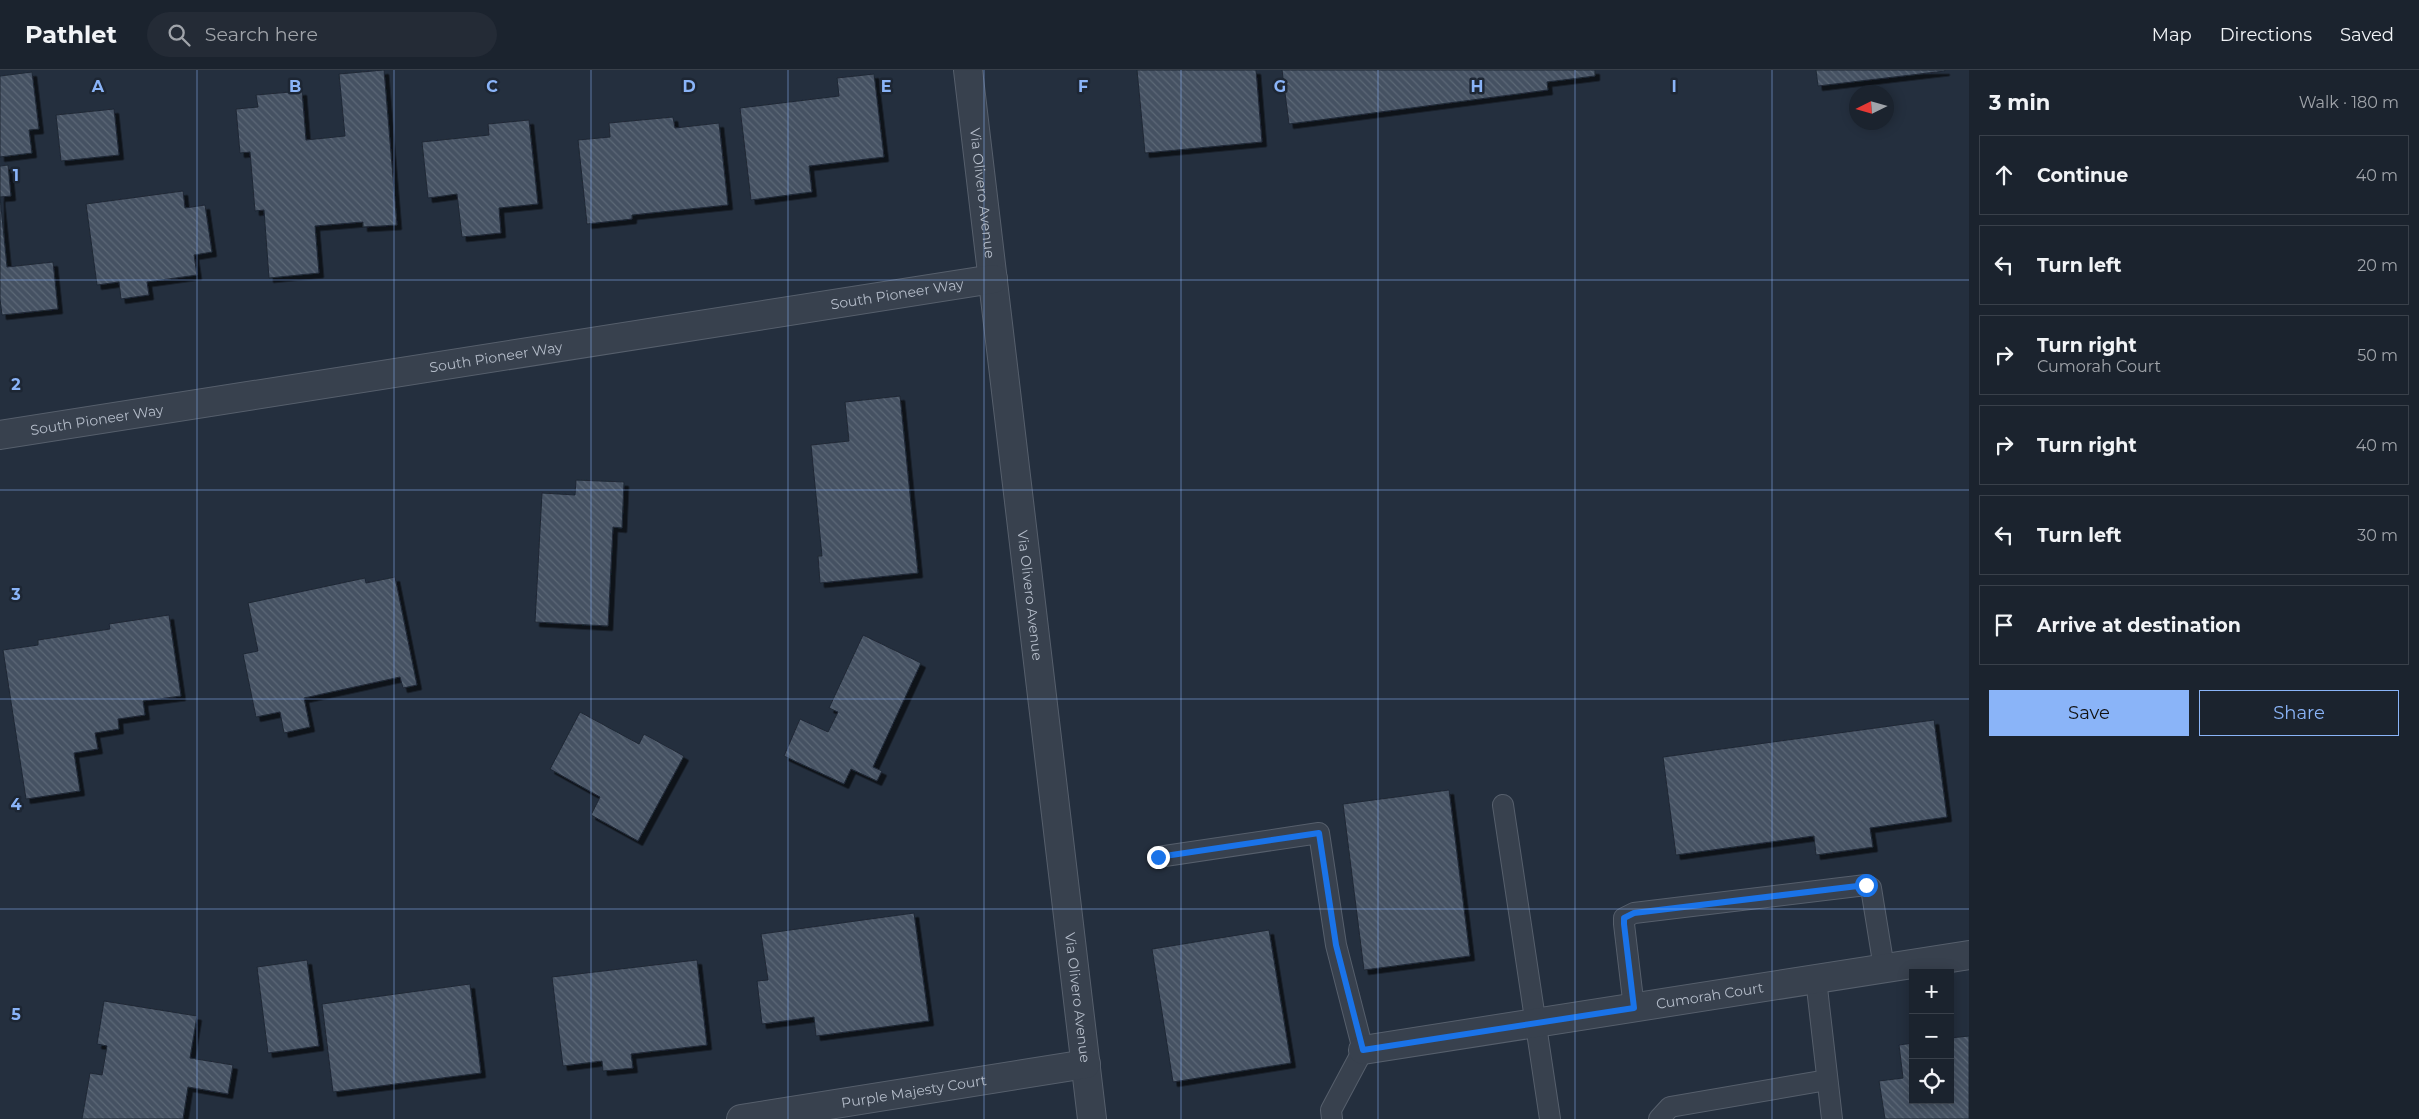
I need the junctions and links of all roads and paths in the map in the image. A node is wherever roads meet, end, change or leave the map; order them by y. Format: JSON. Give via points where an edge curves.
{"nodes":[{"id":1,"x":968,"y":70,"type":"edge"},
{"id":2,"x":993,"y":279,"type":"junction"},
{"id":3,"x":0,"y":434,"type":"edge"},
{"id":4,"x":1503,"y":805,"type":"dead end"},
{"id":5,"x":1158,"y":857,"type":"dead end"},
{"id":6,"x":1969,"y":954,"type":"edge"},
{"id":7,"x":1884,"y":968,"type":"junction"},
{"id":8,"x":1816,"y":979,"type":"junction"},
{"id":9,"x":1634,"y":1008,"type":"junction"},
{"id":10,"x":1535,"y":1024,"type":"junction"},
{"id":11,"x":1363,"y":1050,"type":"junction"},
{"id":12,"x":1086,"y":1064,"type":"junction"},
{"id":13,"x":1827,"y":1080,"type":"junction"},
{"id":14,"x":741,"y":1119,"type":"edge"},
{"id":15,"x":1092,"y":1119,"type":"edge"},
{"id":16,"x":1332,"y":1119,"type":"edge"},
{"id":17,"x":1550,"y":1119,"type":"edge"},
{"id":18,"x":1659,"y":1119,"type":"edge"},
{"id":19,"x":1832,"y":1119,"type":"edge"}],
"edges":[{"from":1,"to":2,"type":"street","name":"Via Olivero Avenue"},
{"from":2,"to":3,"type":"street","name":"South Pioneer Way"},
{"from":2,"to":12,"type":"street","name":"Via Olivero Avenue"},
{"from":4,"to":10,"type":"lane"},
{"from":5,"to":11,"type":"lane","via":[[1319,833],[1336,945]]},
{"from":6,"to":7,"type":"street","name":"Cumorah Court"},
{"from":7,"to":8,"type":"street","name":"Cumorah Court"},
{"from":7,"to":9,"type":"lane","via":[[1871,888],[1866,885],[1634,913],[1624,918],[1624,924]]},
{"from":8,"to":9,"type":"street","name":"Cumorah Court"},
{"from":8,"to":13,"type":"lane"},
{"from":9,"to":10,"type":"street","name":"Cumorah Court"},
{"from":10,"to":11,"type":"street","name":"Cumorah Court"},
{"from":10,"to":17,"type":"lane"},
{"from":11,"to":16,"type":"lane","via":[[1331,1110]]},
{"from":12,"to":14,"type":"street","name":"Purple Majesty Court"},
{"from":12,"to":15,"type":"street","name":"Via Olivero Avenue"},
{"from":13,"to":18,"type":"lane","via":[[1670,1107]]},
{"from":13,"to":19,"type":"lane"}]}
